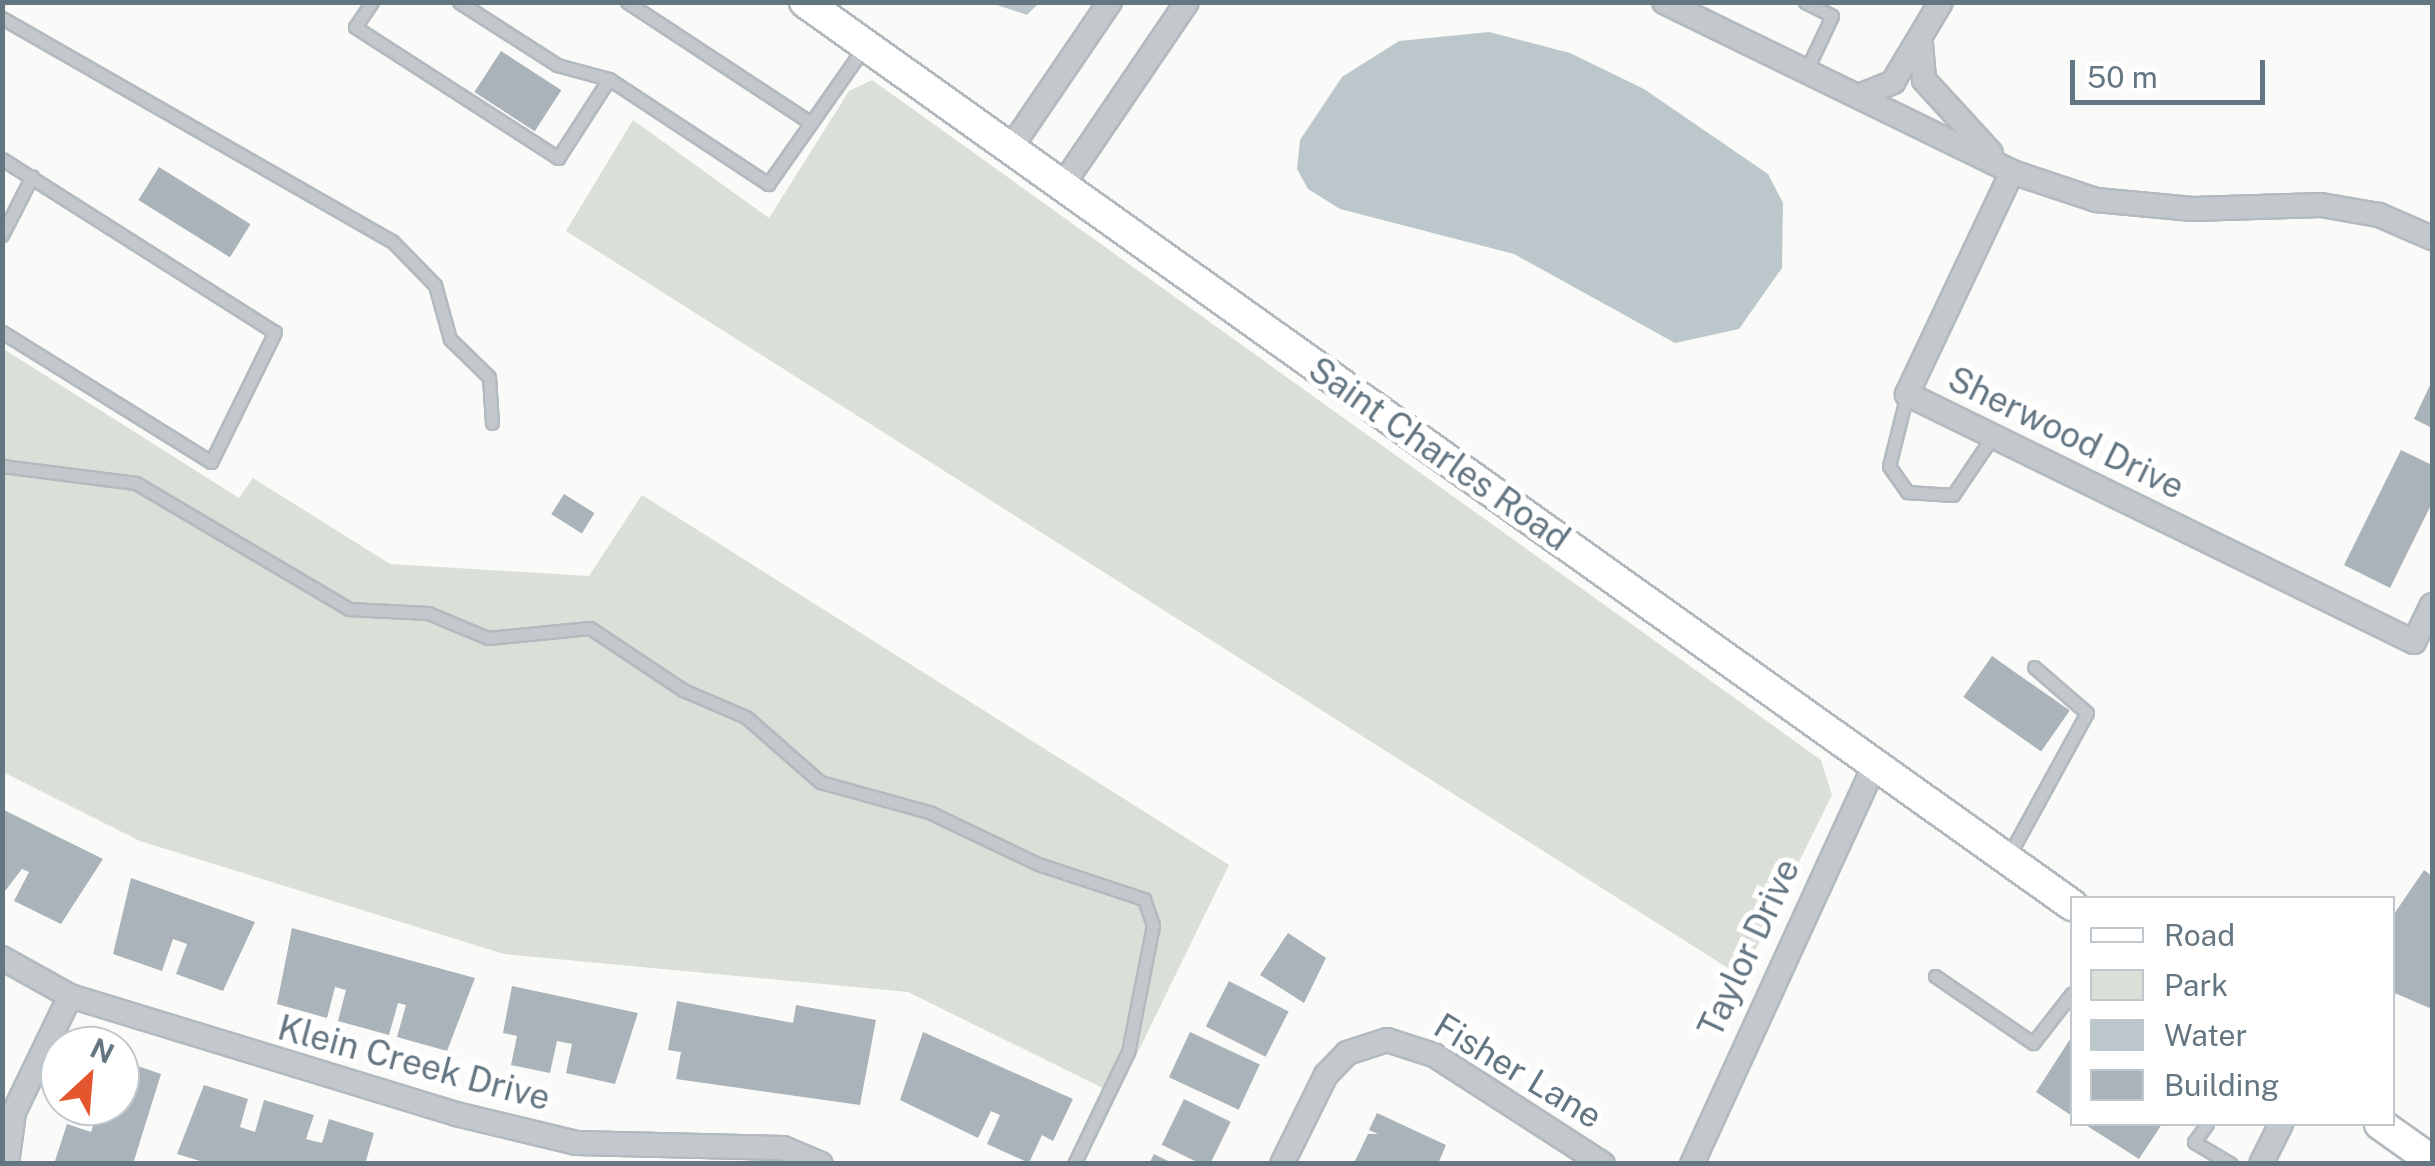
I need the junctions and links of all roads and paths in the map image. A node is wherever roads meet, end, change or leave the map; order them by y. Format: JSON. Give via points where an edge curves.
{"nodes":[{"id":1,"x":372,"y":2,"type":"edge"},
{"id":2,"x":459,"y":2,"type":"edge"},
{"id":3,"x":627,"y":2,"type":"edge"},
{"id":4,"x":805,"y":2,"type":"edge"},
{"id":5,"x":1110,"y":2,"type":"edge"},
{"id":6,"x":1187,"y":2,"type":"edge"},
{"id":7,"x":1664,"y":2,"type":"edge"},
{"id":8,"x":1805,"y":2,"type":"edge"},
{"id":9,"x":1941,"y":2,"type":"edge"},
{"id":10,"x":2,"y":18,"type":"edge"},
{"id":11,"x":1921,"y":44,"type":"junction"},
{"id":12,"x":866,"y":46,"type":"junction"},
{"id":13,"x":1806,"y":72,"type":"junction"},
{"id":14,"x":609,"y":79,"type":"junction"},
{"id":15,"x":1859,"y":96,"type":"junction"},
{"id":16,"x":811,"y":124,"type":"junction"},
{"id":17,"x":1010,"y":149,"type":"junction"},
{"id":18,"x":2,"y":159,"type":"edge"},
{"id":19,"x":2012,"y":172,"type":"junction"},
{"id":20,"x":32,"y":176,"type":"junction"},
{"id":21,"x":1062,"y":186,"type":"junction"},
{"id":22,"x":2,"y":236,"type":"edge"},
{"id":23,"x":2432,"y":238,"type":"edge"},
{"id":24,"x":2,"y":332,"type":"edge"},
{"id":25,"x":1907,"y":394,"type":"junction"},
{"id":26,"x":492,"y":423,"type":"dead end"},
{"id":27,"x":1993,"y":436,"type":"junction"},
{"id":28,"x":2,"y":466,"type":"edge"},
{"id":29,"x":2432,"y":605,"type":"edge"},
{"id":30,"x":2034,"y":667,"type":"dead end"},
{"id":31,"x":1874,"y":764,"type":"junction"},
{"id":32,"x":2007,"y":858,"type":"junction"},
{"id":33,"x":2070,"y":904,"type":"edge"},
{"id":34,"x":2,"y":958,"type":"edge"},
{"id":35,"x":1936,"y":976,"type":"dead end"},
{"id":36,"x":70,"y":996,"type":"junction"},
{"id":37,"x":2070,"y":996,"type":"edge"},
{"id":38,"x":2206,"y":1126,"type":"edge"},
{"id":39,"x":2280,"y":1126,"type":"edge"},
{"id":40,"x":2383,"y":1126,"type":"edge"},
{"id":41,"x":574,"y":1154,"type":"edge"},
{"id":42,"x":2432,"y":1161,"type":"edge"},
{"id":43,"x":8,"y":1164,"type":"edge"},
{"id":44,"x":821,"y":1164,"type":"edge"},
{"id":45,"x":1074,"y":1164,"type":"edge"},
{"id":46,"x":1282,"y":1164,"type":"edge"},
{"id":47,"x":1603,"y":1164,"type":"edge"},
{"id":48,"x":1692,"y":1164,"type":"edge"},
{"id":49,"x":2232,"y":1164,"type":"edge"},
{"id":50,"x":2261,"y":1164,"type":"edge"}],
"edges":[{"from":1,"to":14,"type":"lane","via":[[356,28],[558,158]]},
{"from":2,"to":14,"type":"lane","via":[[557,65]]},
{"from":3,"to":16,"type":"lane"},
{"from":4,"to":12,"type":"street","name":"Saint Charles Road"},
{"from":5,"to":17,"type":"street"},
{"from":6,"to":21,"type":"street"},
{"from":7,"to":13,"type":"street"},
{"from":8,"to":13,"type":"lane","via":[[1832,16]]},
{"from":9,"to":11,"type":"street"},
{"from":10,"to":26,"type":"lane","via":[[392,241],[435,285],[450,339],[490,377]]},
{"from":11,"to":15,"type":"street","via":[[1893,82]]},
{"from":11,"to":19,"type":"street","via":[[1924,80]]},
{"from":12,"to":16,"type":"lane"},
{"from":12,"to":17,"type":"street","name":"Saint Charles Road"},
{"from":13,"to":15,"type":"street"},
{"from":14,"to":16,"type":"lane","via":[[768,184]]},
{"from":15,"to":19,"type":"street"},
{"from":17,"to":21,"type":"street","name":"Saint Charles Road"},
{"from":18,"to":20,"type":"lane"},
{"from":19,"to":23,"type":"street","via":[[2151,208],[2322,205],[2379,214]]},
{"from":19,"to":25,"type":"street","name":"Sherwood Drive"},
{"from":20,"to":22,"type":"lane"},
{"from":20,"to":24,"type":"lane","via":[[275,332],[211,462]]},
{"from":21,"to":31,"type":"street","name":"Saint Charles Road"},
{"from":25,"to":27,"type":"street","name":"Sherwood Drive"},
{"from":25,"to":27,"type":"lane","via":[[1888,466],[1907,492],[1953,495]]},
{"from":27,"to":29,"type":"street","name":"Sherwood Drive","via":[[2414,642]]},
{"from":28,"to":45,"type":"lane","via":[[136,483],[349,609],[428,613],[488,638],[590,628],[683,690],[746,717],[820,782],[929,812],[1038,864],[1144,898],[1154,925],[1128,1052]]},
{"from":30,"to":32,"type":"lane","via":[[2086,713]]},
{"from":31,"to":32,"type":"street","name":"Saint Charles Road"},
{"from":31,"to":48,"type":"street","name":"Taylor Drive"},
{"from":32,"to":33,"type":"street","name":"Saint Charles Road"},
{"from":34,"to":36,"type":"street","name":"Klein Creek Drive"},
{"from":35,"to":37,"type":"lane","via":[[2033,1042]]},
{"from":36,"to":41,"type":"street","name":"Klein Creek Drive"},
{"from":36,"to":43,"type":"street","via":[[14,1112]]},
{"from":38,"to":49,"type":"lane","via":[[2194,1142]]},
{"from":39,"to":50,"type":"street"},
{"from":40,"to":42,"type":"street"},
{"from":41,"to":44,"type":"street","name":"Klein Creek Drive","via":[[783,1148]]},
{"from":46,"to":47,"type":"street","name":"Fisher Lane","via":[[1336,1063],[1387,1040],[1434,1054]]}]}
